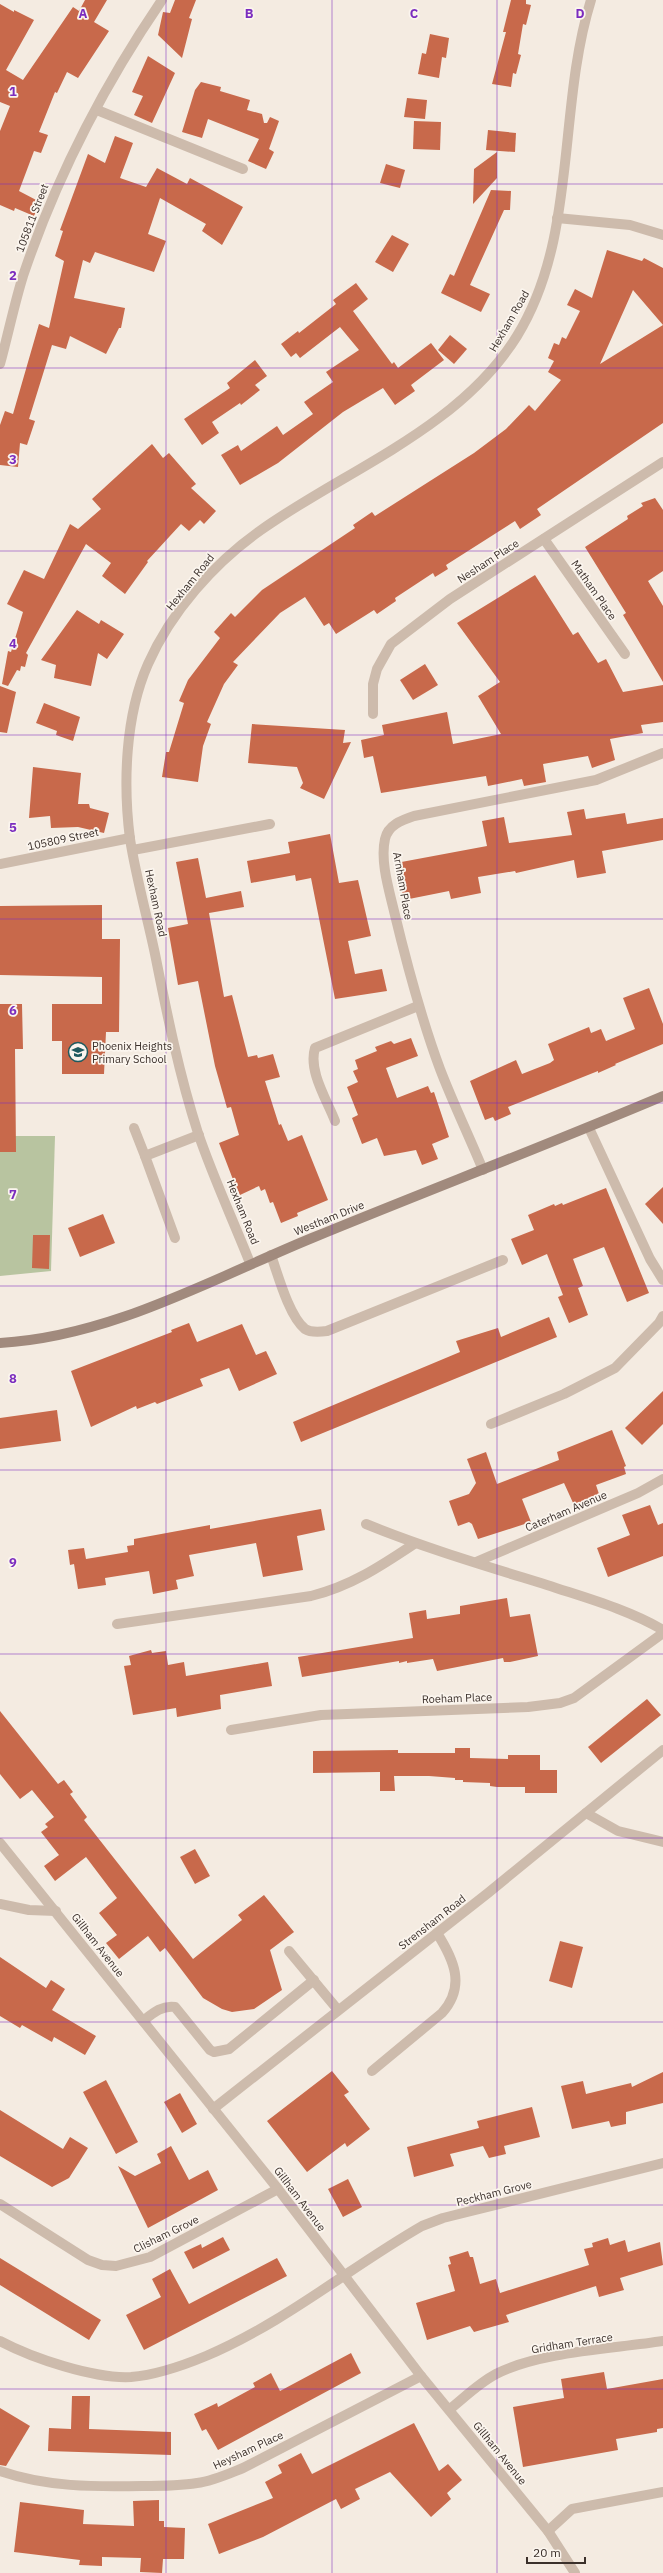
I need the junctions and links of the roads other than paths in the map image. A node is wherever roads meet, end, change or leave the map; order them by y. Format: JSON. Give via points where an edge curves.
{"nodes":[{"id":1,"x":162,"y":0,"type":"edge"},
{"id":2,"x":591,"y":0,"type":"edge"},
{"id":3,"x":97,"y":110,"type":"junction"},
{"id":4,"x":244,"y":168,"type":"dead end"},
{"id":5,"x":557,"y":218,"type":"junction"},
{"id":6,"x":663,"y":235,"type":"edge"},
{"id":7,"x":0,"y":364,"type":"edge"},
{"id":8,"x":663,"y":462,"type":"edge"},
{"id":9,"x":544,"y":539,"type":"junction"},
{"id":10,"x":625,"y":654,"type":"dead end"},
{"id":11,"x":373,"y":714,"type":"dead end"},
{"id":12,"x":663,"y":753,"type":"edge"},
{"id":13,"x":270,"y":824,"type":"dead end"},
{"id":14,"x":130,"y":838,"type":"junction"},
{"id":15,"x":133,"y":850,"type":"junction"},
{"id":16,"x":0,"y":864,"type":"edge"},
{"id":17,"x":418,"y":1006,"type":"junction"},
{"id":18,"x":663,"y":1096,"type":"edge"},
{"id":19,"x":335,"y":1121,"type":"dead end"},
{"id":20,"x":134,"y":1128,"type":"dead end"},
{"id":21,"x":588,"y":1128,"type":"junction"},
{"id":22,"x":199,"y":1135,"type":"junction"},
{"id":23,"x":144,"y":1156,"type":"junction"},
{"id":24,"x":483,"y":1170,"type":"junction"},
{"id":25,"x":174,"y":1238,"type":"dead end"},
{"id":26,"x":271,"y":1255,"type":"junction"},
{"id":27,"x":503,"y":1260,"type":"dead end"},
{"id":28,"x":250,"y":1263,"type":"junction"},
{"id":29,"x":663,"y":1280,"type":"edge"},
{"id":30,"x":663,"y":1316,"type":"edge"},
{"id":31,"x":0,"y":1344,"type":"edge"},
{"id":32,"x":491,"y":1424,"type":"dead end"},
{"id":33,"x":663,"y":1479,"type":"edge"},
{"id":34,"x":366,"y":1524,"type":"dead end"},
{"id":35,"x":414,"y":1544,"type":"junction"},
{"id":36,"x":476,"y":1562,"type":"junction"},
{"id":37,"x":117,"y":1624,"type":"dead end"},
{"id":38,"x":663,"y":1631,"type":"edge"},
{"id":39,"x":231,"y":1730,"type":"dead end"},
{"id":40,"x":663,"y":1750,"type":"edge"},
{"id":41,"x":586,"y":1814,"type":"junction"},
{"id":42,"x":0,"y":1842,"type":"edge"},
{"id":43,"x":663,"y":1842,"type":"edge"},
{"id":44,"x":0,"y":1904,"type":"edge"},
{"id":45,"x":56,"y":1911,"type":"junction"},
{"id":46,"x":437,"y":1933,"type":"junction"},
{"id":47,"x":289,"y":1951,"type":"dead end"},
{"id":48,"x":314,"y":1980,"type":"junction"},
{"id":49,"x":338,"y":2010,"type":"junction"},
{"id":50,"x":143,"y":2021,"type":"junction"},
{"id":51,"x":372,"y":2071,"type":"dead end"},
{"id":52,"x":214,"y":2110,"type":"junction"},
{"id":53,"x":663,"y":2163,"type":"edge"},
{"id":54,"x":278,"y":2189,"type":"junction"},
{"id":55,"x":0,"y":2204,"type":"edge"},
{"id":56,"x":344,"y":2277,"type":"junction"},
{"id":57,"x":0,"y":2341,"type":"edge"},
{"id":58,"x":663,"y":2341,"type":"edge"},
{"id":59,"x":421,"y":2376,"type":"junction"},
{"id":60,"x":450,"y":2409,"type":"junction"},
{"id":61,"x":0,"y":2471,"type":"edge"},
{"id":62,"x":663,"y":2492,"type":"edge"},
{"id":63,"x":548,"y":2531,"type":"junction"},
{"id":64,"x":575,"y":2573,"type":"edge"}],
"edges":[{"from":1,"to":3,"type":"street","name":"105811 Street","via":[[121,63]]},
{"from":2,"to":5,"type":"street","name":"Hexham Road","via":[[580,35],[574,73]]},
{"from":3,"to":4,"type":"street"},
{"from":3,"to":7,"type":"street","name":"105811 Street","via":[[54,192],[23,277]]},
{"from":5,"to":6,"type":"street","via":[[630,225]]},
{"from":5,"to":14,"type":"street","name":"Hexham Road","via":[[552,251],[540,291],[495,369],[461,401],[416,432],[260,530],[220,563],[178,614],[148,665],[131,723],[126,776]]},
{"from":8,"to":9,"type":"street","name":"Nesham Place"},
{"from":9,"to":10,"type":"street","name":"Matham Place"},
{"from":9,"to":11,"type":"street","name":"Nesham Place","via":[[450,599],[391,644],[377,669],[373,684]]},
{"from":12,"to":17,"type":"street","name":"Arnham Place","via":[[596,780],[414,816],[400,821],[391,829],[385,838],[384,852],[388,880]]},
{"from":13,"to":15,"type":"street"},
{"from":14,"to":15,"type":"street","name":"Hexham Road"},
{"from":14,"to":16,"type":"street","name":"105809 Street"},
{"from":15,"to":22,"type":"street","name":"Hexham Road","via":[[172,1038]]},
{"from":17,"to":19,"type":"street","via":[[316,1048],[312,1057],[316,1073]]},
{"from":17,"to":24,"type":"street","name":"Arnham Place","via":[[440,1070]]},
{"from":18,"to":21,"type":"street","name":"Westham Drive"},
{"from":20,"to":23,"type":"street"},
{"from":21,"to":24,"type":"street","name":"Westham Drive"},
{"from":21,"to":29,"type":"street","via":[[650,1259]]},
{"from":22,"to":23,"type":"street"},
{"from":22,"to":28,"type":"street","name":"Hexham Road"},
{"from":23,"to":25,"type":"street"},
{"from":24,"to":26,"type":"street","name":"Westham Drive"},
{"from":26,"to":27,"type":"street","via":[[294,1315],[306,1330],[315,1332],[327,1331]]},
{"from":26,"to":28,"type":"street","name":"Westham Drive"},
{"from":28,"to":31,"type":"street","name":"Westham Drive","via":[[136,1312],[83,1330],[25,1342]]},
{"from":30,"to":32,"type":"street","via":[[655,1328],[615,1368],[564,1394]]},
{"from":33,"to":36,"type":"street","name":"Caterham Avenue","via":[[638,1493]]},
{"from":34,"to":35,"type":"street","name":"Roeham Place"},
{"from":35,"to":36,"type":"street","name":"Roeham Place"},
{"from":35,"to":37,"type":"street","via":[[365,1577],[332,1591]]},
{"from":36,"to":38,"type":"street","name":"Roeham Place","via":[[605,1604],[645,1619]]},
{"from":38,"to":39,"type":"street","name":"Roeham Place","via":[[586,1690],[560,1703],[528,1707],[321,1715]]},
{"from":40,"to":41,"type":"street","name":"Strensham Road"},
{"from":41,"to":43,"type":"street","via":[[618,1830]]},
{"from":41,"to":46,"type":"street","name":"Strensham Road"},
{"from":42,"to":45,"type":"street","name":"Gillham Avenue"},
{"from":44,"to":45,"type":"street","via":[[29,1910]]},
{"from":45,"to":50,"type":"street","name":"Gillham Avenue"},
{"from":46,"to":49,"type":"street","name":"Strensham Road"},
{"from":46,"to":51,"type":"street","via":[[453,1962],[456,1978],[451,2004]]},
{"from":47,"to":48,"type":"street"},
{"from":48,"to":49,"type":"street"},
{"from":48,"to":50,"type":"street","via":[[229,2049],[219,2052],[210,2050],[175,2007],[155,2011]]},
{"from":49,"to":52,"type":"street","name":"Strensham Road"},
{"from":50,"to":52,"type":"street","name":"Gillham Avenue"},
{"from":52,"to":54,"type":"street","name":"Gillham Avenue"},
{"from":53,"to":56,"type":"street","name":"Peckham Grove","via":[[443,2218],[422,2226],[395,2242]]},
{"from":54,"to":55,"type":"street","name":"Clisham Grove","via":[[150,2257],[116,2266],[88,2260]]},
{"from":54,"to":56,"type":"street","name":"Gillham Avenue"},
{"from":56,"to":57,"type":"street","name":"Peckham Grove","via":[[234,2344],[151,2375],[129,2377],[90,2373],[38,2357]]},
{"from":56,"to":59,"type":"street","name":"Gillham Avenue"},
{"from":58,"to":60,"type":"street","name":"Gridham Terrace","via":[[548,2357],[518,2365],[482,2383]]},
{"from":59,"to":60,"type":"street","name":"Gillham Avenue"},
{"from":59,"to":61,"type":"street","name":"Heysham Place","via":[[244,2468],[197,2484],[108,2487],[34,2481]]},
{"from":60,"to":63,"type":"street","name":"Gillham Avenue"},
{"from":62,"to":63,"type":"street","via":[[572,2508]]},
{"from":63,"to":64,"type":"street","name":"Gillham Avenue"}]}
